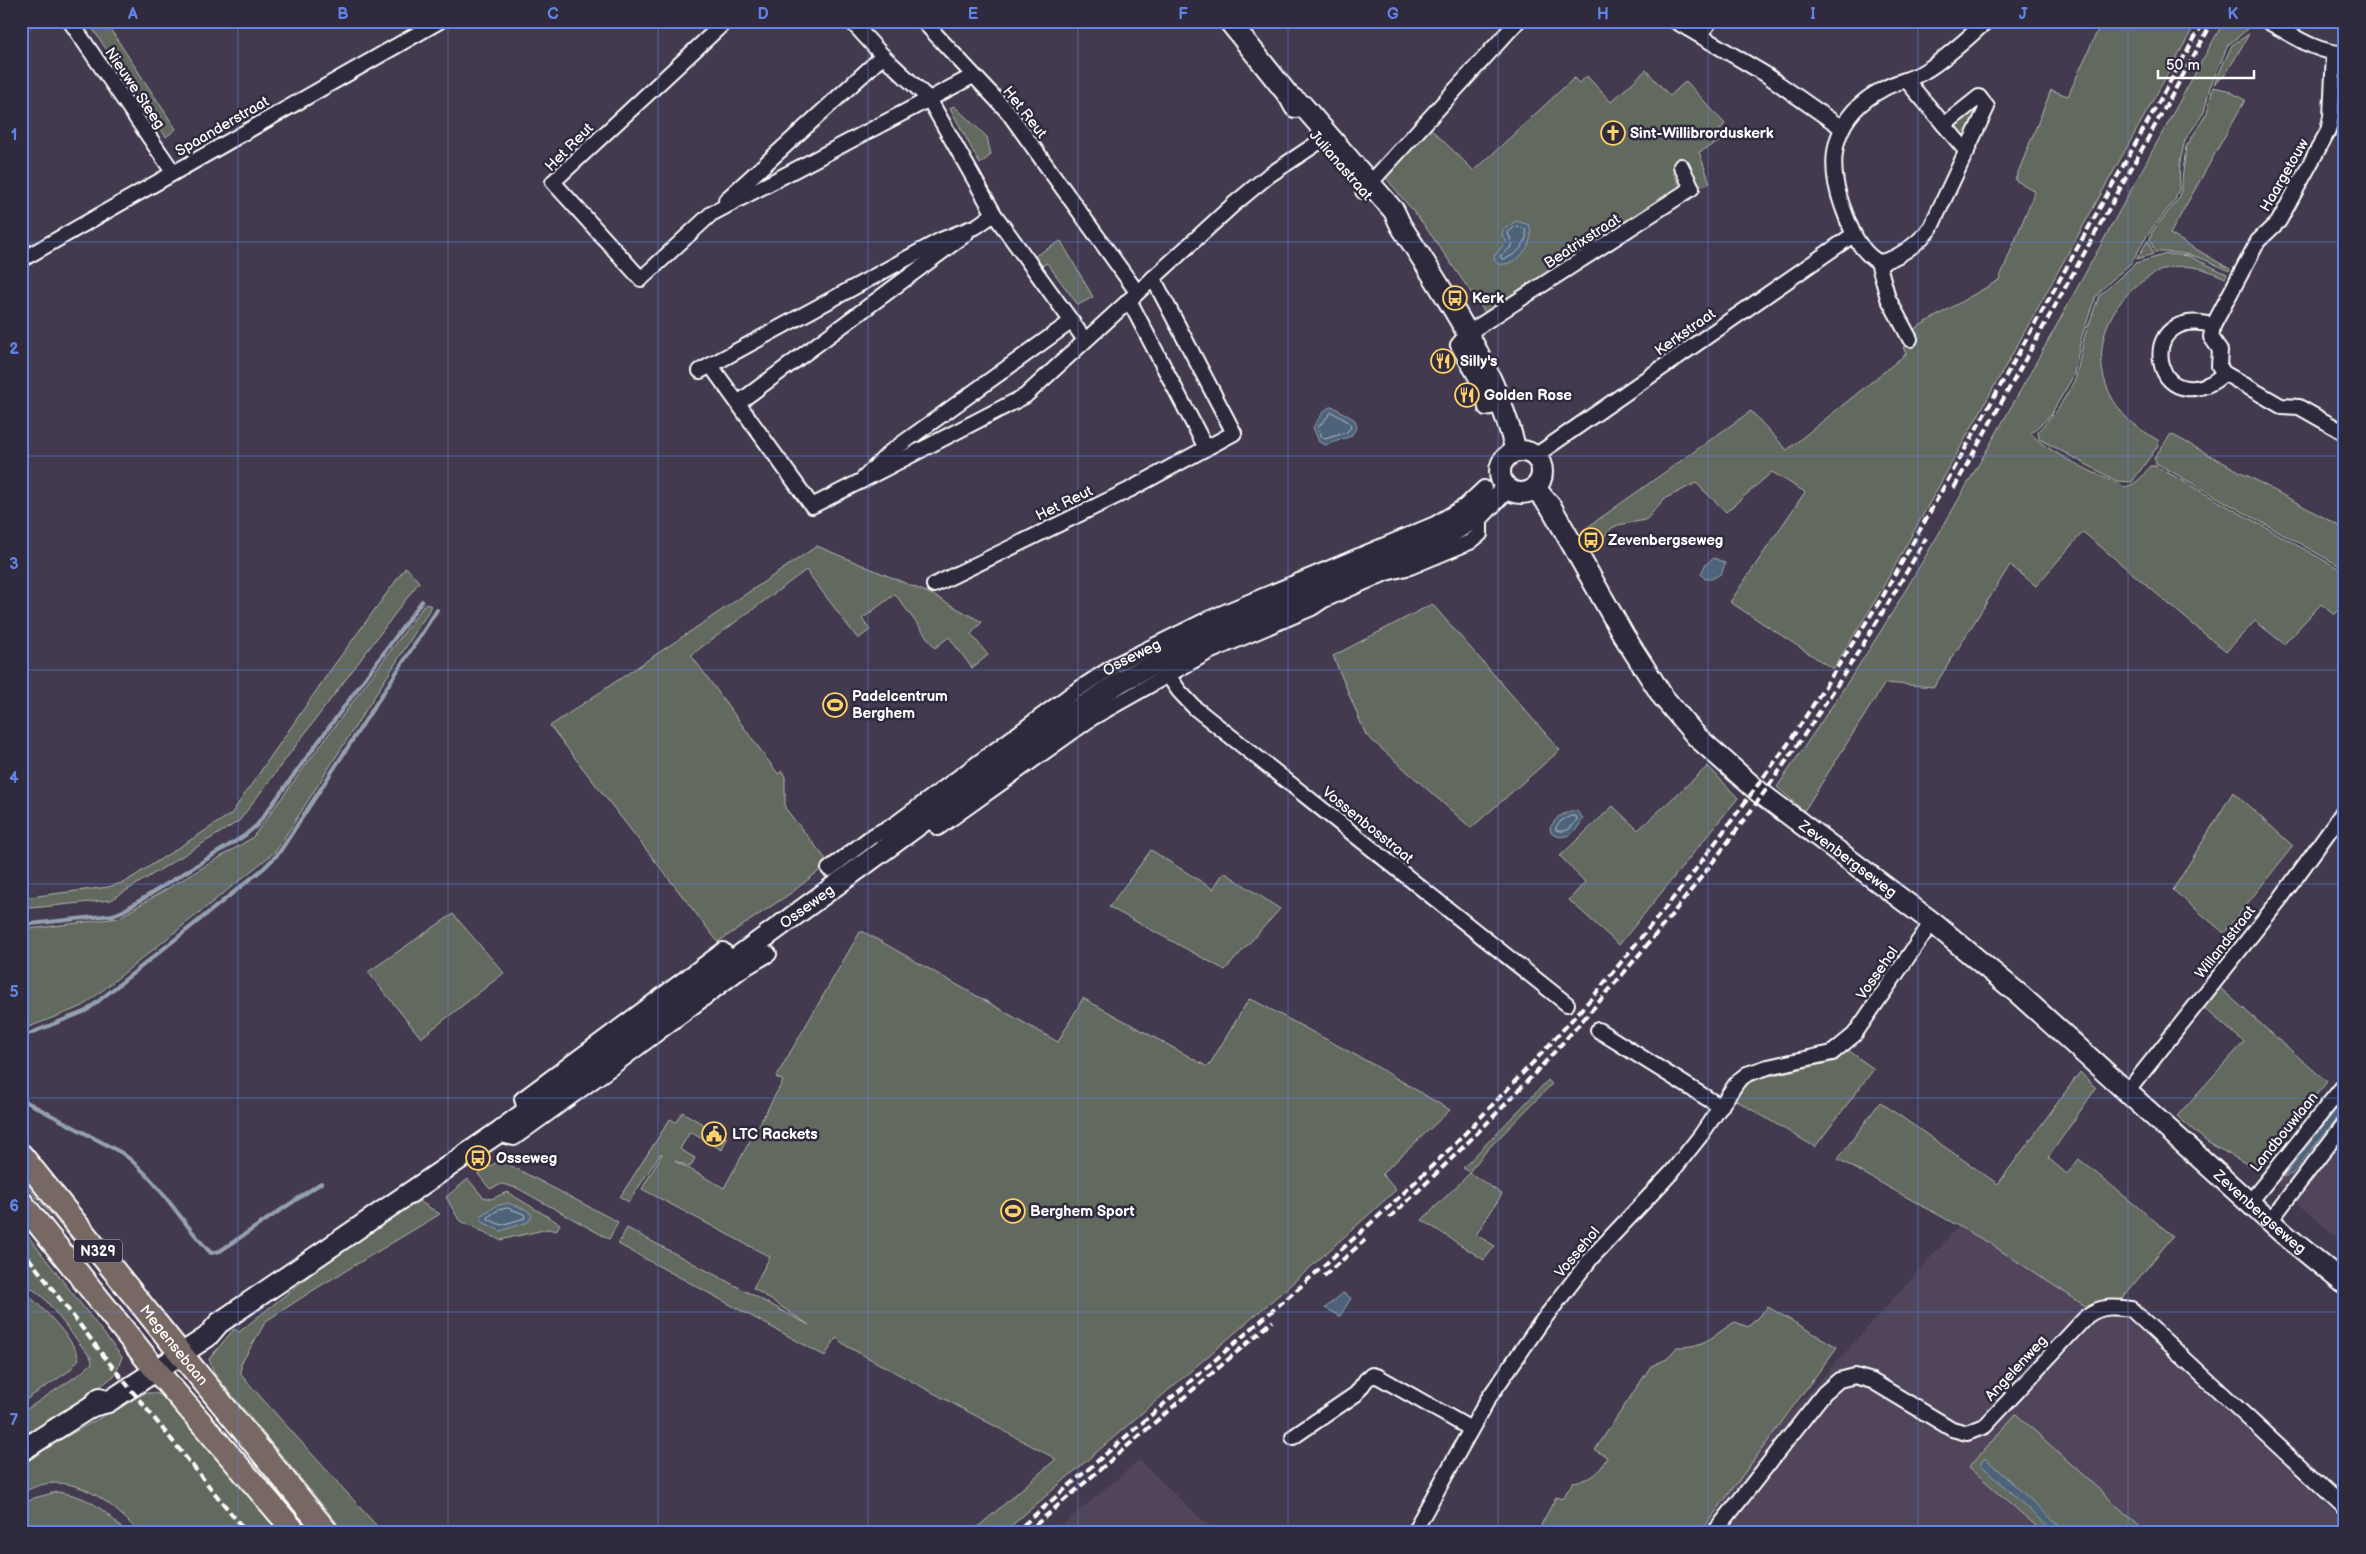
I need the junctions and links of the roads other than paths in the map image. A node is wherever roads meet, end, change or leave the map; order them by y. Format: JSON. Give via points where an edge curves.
{"nodes":[{"id":1,"x":70,"y":21,"type":"edge"},
{"id":2,"x":440,"y":21,"type":"edge"},
{"id":3,"x":726,"y":21,"type":"edge"},
{"id":4,"x":852,"y":21,"type":"edge"},
{"id":5,"x":923,"y":21,"type":"edge"},
{"id":6,"x":1229,"y":21,"type":"edge"},
{"id":7,"x":1518,"y":21,"type":"edge"},
{"id":8,"x":1675,"y":21,"type":"edge"},
{"id":9,"x":1710,"y":21,"type":"edge"},
{"id":10,"x":1988,"y":21,"type":"edge"},
{"id":11,"x":2267,"y":21,"type":"edge"},
{"id":12,"x":1700,"y":35,"type":"junction"},
{"id":13,"x":2339,"y":53,"type":"edge"},
{"id":14,"x":883,"y":56,"type":"junction"},
{"id":15,"x":973,"y":76,"type":"junction"},
{"id":16,"x":1907,"y":81,"type":"junction"},
{"id":17,"x":929,"y":99,"type":"junction"},
{"id":18,"x":1944,"y":125,"type":"junction"},
{"id":19,"x":1842,"y":128,"type":"junction"},
{"id":20,"x":1324,"y":140,"type":"junction"},
{"id":21,"x":1967,"y":152,"type":"junction"},
{"id":22,"x":1681,"y":166,"type":"dead end"},
{"id":23,"x":173,"y":172,"type":"junction"},
{"id":24,"x":1366,"y":188,"type":"junction"},
{"id":25,"x":711,"y":214,"type":"junction"},
{"id":26,"x":994,"y":214,"type":"junction"},
{"id":27,"x":977,"y":226,"type":"junction"},
{"id":28,"x":1853,"y":235,"type":"junction"},
{"id":29,"x":21,"y":260,"type":"edge"},
{"id":30,"x":1878,"y":262,"type":"junction"},
{"id":31,"x":1153,"y":278,"type":"junction"},
{"id":32,"x":1133,"y":296,"type":"junction"},
{"id":33,"x":1072,"y":321,"type":"junction"},
{"id":34,"x":2213,"y":326,"type":"junction"},
{"id":35,"x":1468,"y":333,"type":"junction"},
{"id":36,"x":1910,"y":338,"type":"dead end"},
{"id":37,"x":1085,"y":340,"type":"junction"},
{"id":38,"x":2224,"y":373,"type":"junction"},
{"id":39,"x":738,"y":403,"type":"junction"},
{"id":40,"x":2345,"y":433,"type":"edge"},
{"id":41,"x":1206,"y":448,"type":"junction"},
{"id":42,"x":1526,"y":453,"type":"junction"},
{"id":43,"x":861,"y":481,"type":"junction"},
{"id":44,"x":1484,"y":488,"type":"dead end"},
{"id":45,"x":1506,"y":488,"type":"junction"},
{"id":46,"x":1535,"y":488,"type":"junction"},
{"id":47,"x":1480,"y":515,"type":"junction"},
{"id":48,"x":1457,"y":522,"type":"junction"},
{"id":49,"x":934,"y":585,"type":"dead end"},
{"id":50,"x":1163,"y":668,"type":"junction"},
{"id":51,"x":2345,"y":809,"type":"edge"},
{"id":52,"x":850,"y":864,"type":"junction"},
{"id":53,"x":830,"y":869,"type":"dead end"},
{"id":54,"x":1932,"y":922,"type":"junction"},
{"id":55,"x":769,"y":954,"type":"dead end"},
{"id":56,"x":738,"y":965,"type":"junction"},
{"id":57,"x":1567,"y":1004,"type":"dead end"},
{"id":58,"x":1598,"y":1030,"type":"dead end"},
{"id":59,"x":2345,"y":1084,"type":"edge"},
{"id":60,"x":2127,"y":1092,"type":"junction"},
{"id":61,"x":1721,"y":1107,"type":"junction"},
{"id":62,"x":2345,"y":1123,"type":"edge"},
{"id":63,"x":496,"y":1134,"type":"junction"},
{"id":64,"x":21,"y":1155,"type":"edge"},
{"id":65,"x":2252,"y":1198,"type":"junction"},
{"id":66,"x":21,"y":1202,"type":"edge"},
{"id":67,"x":2273,"y":1217,"type":"junction"},
{"id":68,"x":2345,"y":1282,"type":"edge"},
{"id":69,"x":178,"y":1350,"type":"junction"},
{"id":70,"x":154,"y":1366,"type":"junction"},
{"id":71,"x":1471,"y":1429,"type":"junction"},
{"id":72,"x":1293,"y":1437,"type":"dead end"},
{"id":73,"x":21,"y":1451,"type":"edge"},
{"id":74,"x":2345,"y":1508,"type":"edge"},
{"id":75,"x":1416,"y":1528,"type":"dead end"},
{"id":76,"x":296,"y":1533,"type":"edge"},
{"id":77,"x":328,"y":1533,"type":"edge"},
{"id":78,"x":1714,"y":1533,"type":"edge"}],
"edges":[{"from":1,"to":23,"type":"street","name":"Nieuwe Steeg"},
{"from":2,"to":23,"type":"street","name":"Spaanderstraat"},
{"from":3,"to":25,"type":"street","name":"Het Reut","via":[[553,182],[641,278]]},
{"from":4,"to":14,"type":"street"},
{"from":5,"to":15,"type":"street","name":"Het Reut"},
{"from":6,"to":20,"type":"street","name":"Julianastraat","via":[[1289,96],[1297,112]]},
{"from":7,"to":24,"type":"street"},
{"from":8,"to":12,"type":"street"},
{"from":9,"to":12,"type":"street"},
{"from":10,"to":16,"type":"street","via":[[1926,71]]},
{"from":11,"to":13,"type":"street","via":[[2315,47]]},
{"from":12,"to":19,"type":"street","via":[[1765,74]]},
{"from":13,"to":34,"type":"street","name":"Haargetouw","via":[[2328,132],[2279,221],[2258,241]]},
{"from":14,"to":17,"type":"street"},
{"from":14,"to":25,"type":"street","name":"Het Reut"},
{"from":15,"to":17,"type":"street","name":"Het Reut"},
{"from":15,"to":32,"type":"street","name":"Het Reut","via":[[1008,112]]},
{"from":16,"to":18,"type":"street"},
{"from":16,"to":19,"type":"street","via":[[1874,93],[1855,110]]},
{"from":17,"to":25,"type":"street","name":"Het Reut"},
{"from":17,"to":26,"type":"street"},
{"from":18,"to":21,"type":"street"},
{"from":18,"to":21,"type":"street","via":[[1979,98],[1987,107]]},
{"from":19,"to":28,"type":"street","via":[[1833,170]]},
{"from":20,"to":24,"type":"street","name":"Julianastraat"},
{"from":20,"to":31,"type":"street","via":[[1268,176]]},
{"from":21,"to":30,"type":"street","via":[[1931,227],[1889,262]]},
{"from":22,"to":35,"type":"street","name":"Beatrixstraat","via":[[1692,188]]},
{"from":23,"to":29,"type":"street","name":"Spaanderstraat"},
{"from":24,"to":35,"type":"street","name":"Julianastraat","via":[[1386,216],[1400,226]]},
{"from":26,"to":27,"type":"street"},
{"from":26,"to":33,"type":"street"},
{"from":27,"to":39,"type":"street"},
{"from":27,"to":39,"type":"street","via":[[941,240],[706,368]]},
{"from":28,"to":30,"type":"street","via":[[1867,255]]},
{"from":28,"to":42,"type":"street","name":"Kerkstraat"},
{"from":30,"to":36,"type":"street","via":[[1888,298]]},
{"from":31,"to":32,"type":"street"},
{"from":31,"to":41,"type":"street","name":"Het Reut","via":[[1234,434]]},
{"from":32,"to":37,"type":"street"},
{"from":32,"to":41,"type":"street","name":"Het Reut"},
{"from":33,"to":37,"type":"street"},
{"from":33,"to":43,"type":"street","via":[[889,453]]},
{"from":34,"to":38,"type":"street","via":[[2212,337],[2220,350],[2219,366]]},
{"from":34,"to":38,"type":"street","via":[[2200,321],[2175,327],[2161,348],[2161,362],[2175,384],[2187,389],[2208,387]]},
{"from":35,"to":42,"type":"street","name":"Julianastraat"},
{"from":37,"to":43,"type":"street","via":[[1025,396]]},
{"from":38,"to":40,"type":"street","via":[[2281,406],[2299,407]]},
{"from":39,"to":43,"type":"street","via":[[812,506]]},
{"from":41,"to":49,"type":"street","name":"Het Reut","via":[[1129,490]]},
{"from":42,"to":45,"type":"street","via":[[1510,454],[1500,464],[1500,478]]},
{"from":42,"to":46,"type":"street","via":[[1540,463],[1542,472]]},
{"from":44,"to":48,"type":"street","name":"Osseweg","via":[[1465,506]]},
{"from":45,"to":46,"type":"street","via":[[1519,494]]},
{"from":45,"to":47,"type":"street","name":"Osseweg"},
{"from":46,"to":54,"type":"street","name":"Zevenbergseweg","via":[[1551,507],[1624,636],[1663,697],[1697,737],[1762,794]]},
{"from":47,"to":48,"type":"street","name":"Osseweg"},
{"from":47,"to":50,"type":"street","name":"Osseweg","via":[[1480,534],[1470,542],[1410,567],[1386,573],[1209,652]]},
{"from":48,"to":50,"type":"street","name":"Osseweg","via":[[1211,636]]},
{"from":48,"to":52,"type":"street","name":"Osseweg","via":[[1208,619],[1117,664],[895,824],[872,837]]},
{"from":50,"to":52,"type":"street","name":"Osseweg","via":[[1088,702],[1007,770],[934,822]]},
{"from":50,"to":57,"type":"street","name":"Vossenbosstraat","via":[[1195,708]]},
{"from":51,"to":60,"type":"street","name":"Willandstraat","via":[[2281,898]]},
{"from":52,"to":53,"type":"street","name":"Osseweg"},
{"from":52,"to":56,"type":"street","name":"Osseweg"},
{"from":54,"to":60,"type":"street","name":"Zevenbergseweg","via":[[2020,995]]},
{"from":54,"to":61,"type":"street","name":"Vossehol","via":[[1854,1035],[1832,1053],[1747,1074],[1738,1081]]},
{"from":55,"to":56,"type":"street","name":"Osseweg"},
{"from":56,"to":63,"type":"street","name":"Osseweg","via":[[645,1016]]},
{"from":56,"to":63,"type":"street","name":"Osseweg","via":[[614,1066],[514,1138]]},
{"from":58,"to":61,"type":"street"},
{"from":59,"to":65,"type":"street","name":"Landbouwlaan"},
{"from":60,"to":65,"type":"street","name":"Zevenbergseweg"},
{"from":61,"to":71,"type":"street","name":"Vossehol","via":[[1671,1173],[1592,1257],[1540,1324]]},
{"from":62,"to":67,"type":"street"},
{"from":63,"to":69,"type":"street","name":"Osseweg","via":[[219,1323],[202,1328]]},
{"from":64,"to":69,"type":"main road","name":"Megensebaan","number":"N329"},
{"from":65,"to":67,"type":"street","name":"Zevenbergseweg"},
{"from":66,"to":70,"type":"main road","name":"Megensebaan","number":"N329"},
{"from":67,"to":68,"type":"street","name":"Zevenbergseweg"},
{"from":69,"to":70,"type":"street","name":"Osseweg"},
{"from":69,"to":77,"type":"main road","name":"Megensebaan","number":"N329"},
{"from":70,"to":73,"type":"street","name":"Osseweg","via":[[108,1402],[92,1406]]},
{"from":70,"to":76,"type":"main road","name":"Megensebaan","number":"N329"},
{"from":71,"to":72,"type":"street","via":[[1380,1377],[1372,1376],[1356,1394]]},
{"from":71,"to":75,"type":"street","name":"Vossehol"},
{"from":74,"to":78,"type":"street","name":"Angelenweg","via":[[2131,1308],[2108,1307],[2087,1316],[1985,1426],[1967,1433],[1952,1429],[1872,1381],[1855,1376],[1839,1380],[1824,1393]]}]}
